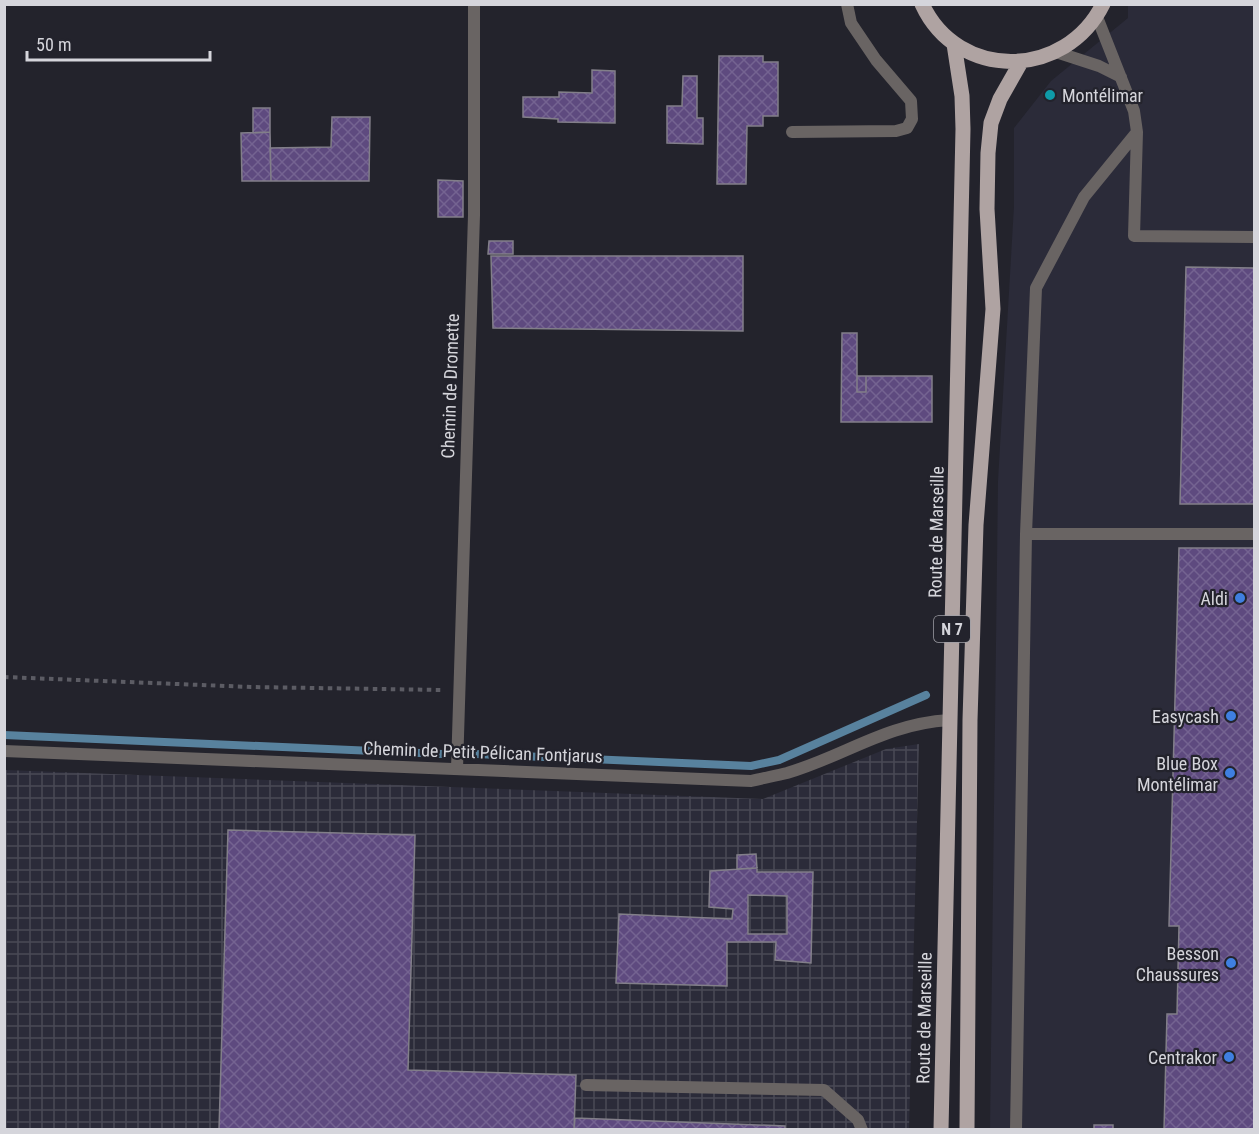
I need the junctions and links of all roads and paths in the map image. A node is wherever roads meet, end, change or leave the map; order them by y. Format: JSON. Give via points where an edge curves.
{"nodes":[{"id":1,"x":474,"y":4,"type":"edge"},
{"id":2,"x":847,"y":4,"type":"edge"},
{"id":3,"x":922,"y":4,"type":"edge"},
{"id":4,"x":1100,"y":11,"type":"edge"},
{"id":5,"x":954,"y":44,"type":"junction"},
{"id":6,"x":1056,"y":52,"type":"junction"},
{"id":7,"x":1021,"y":62,"type":"junction"},
{"id":8,"x":1120,"y":77,"type":"junction"},
{"id":9,"x":792,"y":132,"type":"dead end"},
{"id":10,"x":1137,"y":132,"type":"junction"},
{"id":11,"x":1254,"y":237,"type":"edge"},
{"id":12,"x":1026,"y":534,"type":"junction"},
{"id":13,"x":1254,"y":534,"type":"edge"},
{"id":14,"x":4,"y":677,"type":"edge"},
{"id":15,"x":458,"y":690,"type":"junction"},
{"id":16,"x":949,"y":720,"type":"junction"},
{"id":17,"x":4,"y":751,"type":"edge"},
{"id":18,"x":457,"y":769,"type":"junction"},
{"id":19,"x":586,"y":1085,"type":"dead end"},
{"id":20,"x":862,"y":1130,"type":"edge"},
{"id":21,"x":941,"y":1130,"type":"edge"},
{"id":22,"x":967,"y":1130,"type":"edge"},
{"id":23,"x":1016,"y":1130,"type":"edge"}],
"edges":[{"from":1,"to":15,"type":"street","name":"Chemin de Dromette","via":[[474,215]]},
{"from":2,"to":9,"type":"street","via":[[851,23],[911,101],[912,118],[907,128],[896,131]]},
{"from":3,"to":5,"type":"main road","via":[[938,30]]},
{"from":4,"to":6,"type":"main road","via":[[1072,43]]},
{"from":4,"to":8,"type":"street"},
{"from":5,"to":7,"type":"main road","via":[[986,58]]},
{"from":5,"to":16,"type":"main road","name":"Route de Marseille","number":"N 7","via":[[963,129]]},
{"from":6,"to":7,"type":"main road"},
{"from":6,"to":8,"type":"street"},
{"from":7,"to":22,"type":"main road","number":"N 7","via":[[991,123],[988,153],[993,309],[976,525],[970,720]]},
{"from":8,"to":10,"type":"street","via":[[1134,111]]},
{"from":10,"to":11,"type":"street","via":[[1134,236]]},
{"from":10,"to":12,"type":"street","via":[[1084,197],[1036,288]]},
{"from":12,"to":13,"type":"street"},
{"from":12,"to":23,"type":"street"},
{"from":14,"to":15,"type":"path"},
{"from":15,"to":18,"type":"street","name":"Chemin de Dromette"},
{"from":16,"to":18,"type":"street","name":"Chemin de Petit Pélican Fontjarus","via":[[884,732],[788,772],[751,781]]},
{"from":16,"to":21,"type":"main road","name":"Route de Marseille","number":"N 7"},
{"from":17,"to":18,"type":"street","name":"Chemin de Petit Pélican Fontjarus"},
{"from":19,"to":20,"type":"street","via":[[824,1090],[858,1120]]}]}
